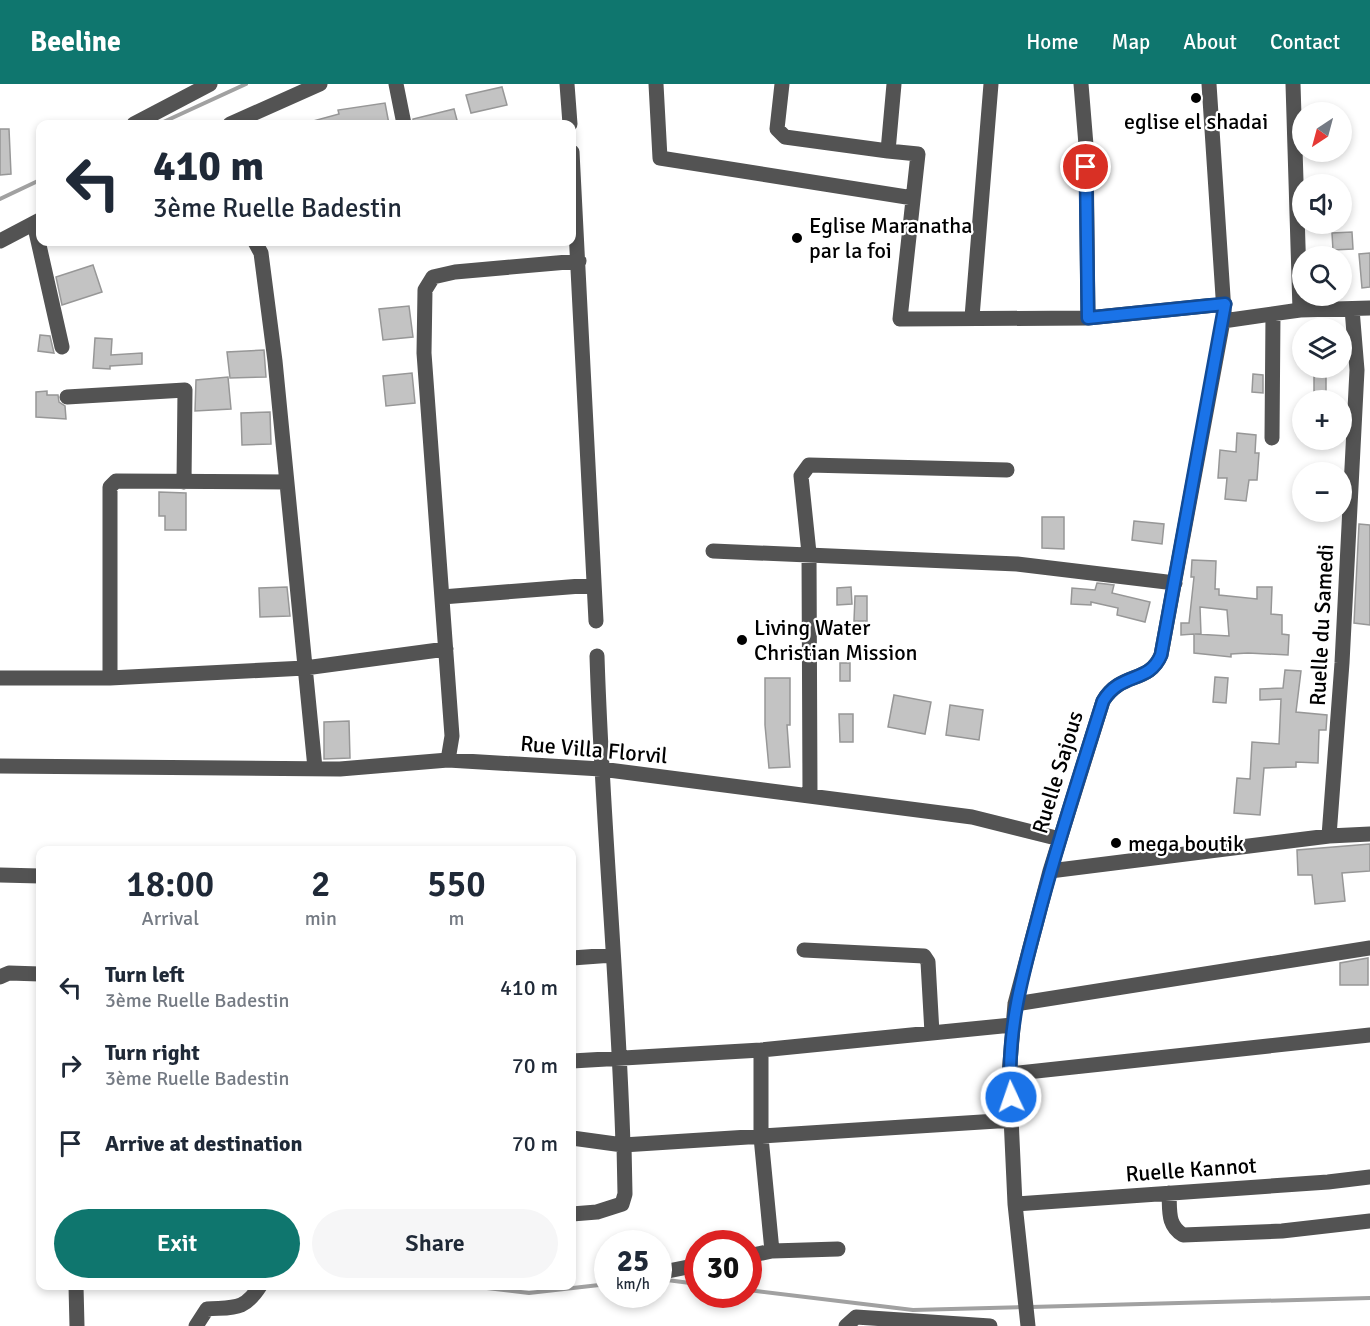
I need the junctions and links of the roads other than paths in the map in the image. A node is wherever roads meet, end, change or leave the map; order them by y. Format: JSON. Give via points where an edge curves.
{"nodes":[{"id":1,"x":210,"y":84,"type":"edge"},
{"id":2,"x":320,"y":84,"type":"edge"},
{"id":3,"x":396,"y":84,"type":"edge"},
{"id":4,"x":567,"y":84,"type":"edge"},
{"id":5,"x":656,"y":84,"type":"edge"},
{"id":6,"x":782,"y":84,"type":"edge"},
{"id":7,"x":894,"y":84,"type":"edge"},
{"id":8,"x":991,"y":84,"type":"edge"},
{"id":9,"x":1081,"y":84,"type":"edge"},
{"id":10,"x":1209,"y":84,"type":"edge"},
{"id":11,"x":1293,"y":84,"type":"edge"},
{"id":12,"x":142,"y":120,"type":"edge"},
{"id":13,"x":239,"y":120,"type":"edge"},
{"id":14,"x":403,"y":120,"type":"edge"},
{"id":15,"x":570,"y":120,"type":"edge"},
{"id":16,"x":888,"y":151,"type":"junction"},
{"id":17,"x":913,"y":198,"type":"junction"},
{"id":18,"x":576,"y":214,"type":"edge"},
{"id":19,"x":36,"y":223,"type":"edge"},
{"id":20,"x":0,"y":241,"type":"edge"},
{"id":21,"x":42,"y":246,"type":"edge"},
{"id":22,"x":257,"y":246,"type":"edge"},
{"id":23,"x":579,"y":261,"type":"junction"},
{"id":24,"x":1225,"y":304,"type":"junction"},
{"id":25,"x":1370,"y":308,"type":"edge"},
{"id":26,"x":1352,"y":309,"type":"junction"},
{"id":27,"x":1300,"y":310,"type":"junction"},
{"id":28,"x":1273,"y":314,"type":"junction"},
{"id":29,"x":972,"y":317,"type":"junction"},
{"id":30,"x":1088,"y":318,"type":"junction"},
{"id":31,"x":1223,"y":321,"type":"junction"},
{"id":32,"x":62,"y":347,"type":"dead end"},
{"id":33,"x":67,"y":397,"type":"dead end"},
{"id":34,"x":1272,"y":438,"type":"dead end"},
{"id":35,"x":1007,"y":470,"type":"dead end"},
{"id":36,"x":184,"y":482,"type":"junction"},
{"id":37,"x":287,"y":482,"type":"junction"},
{"id":38,"x":713,"y":551,"type":"dead end"},
{"id":39,"x":809,"y":554,"type":"junction"},
{"id":40,"x":1175,"y":584,"type":"junction"},
{"id":41,"x":594,"y":585,"type":"junction"},
{"id":42,"x":442,"y":597,"type":"junction"},
{"id":43,"x":596,"y":621,"type":"dead end"},
{"id":44,"x":446,"y":649,"type":"junction"},
{"id":45,"x":597,"y":656,"type":"dead end"},
{"id":46,"x":305,"y":668,"type":"junction"},
{"id":47,"x":0,"y":678,"type":"edge"},
{"id":48,"x":110,"y":678,"type":"junction"},
{"id":49,"x":448,"y":760,"type":"junction"},
{"id":50,"x":0,"y":766,"type":"edge"},
{"id":51,"x":315,"y":768,"type":"junction"},
{"id":52,"x":601,"y":769,"type":"junction"},
{"id":53,"x":810,"y":795,"type":"junction"},
{"id":54,"x":1370,"y":834,"type":"edge"},
{"id":55,"x":1329,"y":836,"type":"junction"},
{"id":56,"x":1060,"y":839,"type":"junction"},
{"id":57,"x":1050,"y":871,"type":"junction"},
{"id":58,"x":0,"y":875,"type":"edge"},
{"id":59,"x":36,"y":876,"type":"edge"},
{"id":60,"x":1370,"y":948,"type":"edge"},
{"id":61,"x":804,"y":950,"type":"dead end"},
{"id":62,"x":614,"y":955,"type":"junction"},
{"id":63,"x":576,"y":958,"type":"edge"},
{"id":64,"x":36,"y":974,"type":"edge"},
{"id":65,"x":0,"y":977,"type":"edge"},
{"id":66,"x":1015,"y":1004,"type":"junction"},
{"id":67,"x":1012,"y":1025,"type":"junction"},
{"id":68,"x":932,"y":1033,"type":"junction"},
{"id":69,"x":1370,"y":1035,"type":"edge"},
{"id":70,"x":761,"y":1050,"type":"junction"},
{"id":71,"x":620,"y":1057,"type":"junction"},
{"id":72,"x":576,"y":1061,"type":"edge"},
{"id":73,"x":1009,"y":1074,"type":"junction"},
{"id":74,"x":1013,"y":1120,"type":"junction"},
{"id":75,"x":761,"y":1137,"type":"junction"},
{"id":76,"x":576,"y":1139,"type":"edge"},
{"id":77,"x":623,"y":1145,"type":"junction"},
{"id":78,"x":1370,"y":1177,"type":"edge"},
{"id":79,"x":1169,"y":1193,"type":"junction"},
{"id":80,"x":1015,"y":1204,"type":"junction"},
{"id":81,"x":576,"y":1214,"type":"edge"},
{"id":82,"x":1370,"y":1221,"type":"edge"},
{"id":83,"x":838,"y":1249,"type":"dead end"},
{"id":84,"x":772,"y":1251,"type":"junction"},
{"id":85,"x":762,"y":1253,"type":"edge"},
{"id":86,"x":76,"y":1290,"type":"edge"},
{"id":87,"x":257,"y":1290,"type":"edge"},
{"id":88,"x":919,"y":1323,"type":"edge"},
{"id":89,"x":77,"y":1326,"type":"edge"},
{"id":90,"x":196,"y":1326,"type":"edge"},
{"id":91,"x":846,"y":1326,"type":"edge"},
{"id":92,"x":990,"y":1326,"type":"edge"},
{"id":93,"x":1028,"y":1326,"type":"edge"}],
"edges":[{"from":1,"to":12,"type":"street"},
{"from":2,"to":13,"type":"street"},
{"from":3,"to":14,"type":"street"},
{"from":4,"to":15,"type":"street"},
{"from":5,"to":17,"type":"street","via":[[660,159]]},
{"from":6,"to":16,"type":"street","via":[[777,129],[785,137]]},
{"from":7,"to":16,"type":"street"},
{"from":8,"to":29,"type":"street"},
{"from":9,"to":30,"type":"street","via":[[1086,145]]},
{"from":10,"to":24,"type":"street","name":"Ruelle Sajous"},
{"from":11,"to":27,"type":"street"},
{"from":16,"to":17,"type":"street","via":[[918,154]]},
{"from":17,"to":29,"type":"street","via":[[900,319]]},
{"from":18,"to":23,"type":"street"},
{"from":19,"to":20,"type":"street"},
{"from":21,"to":32,"type":"street"},
{"from":22,"to":37,"type":"street","via":[[264,274]]},
{"from":23,"to":41,"type":"street"},
{"from":23,"to":42,"type":"street","via":[[455,272],[433,277],[425,290],[423,353]]},
{"from":24,"to":30,"type":"street"},
{"from":24,"to":31,"type":"street","name":"Ruelle Sajous"},
{"from":25,"to":26,"type":"street"},
{"from":26,"to":27,"type":"street"},
{"from":26,"to":55,"type":"street","name":"Ruelle du Samedi","via":[[1357,370]]},
{"from":27,"to":28,"type":"street"},
{"from":28,"to":31,"type":"street"},
{"from":28,"to":34,"type":"street"},
{"from":29,"to":30,"type":"street"},
{"from":31,"to":40,"type":"street","name":"Ruelle Sajous"},
{"from":33,"to":36,"type":"street","via":[[185,390]]},
{"from":35,"to":39,"type":"street","via":[[809,465],[801,476]]},
{"from":36,"to":37,"type":"street"},
{"from":36,"to":48,"type":"street","via":[[117,481],[110,487]]},
{"from":37,"to":46,"type":"street"},
{"from":38,"to":39,"type":"street"},
{"from":39,"to":40,"type":"street","via":[[1017,564]]},
{"from":39,"to":53,"type":"street"},
{"from":40,"to":56,"type":"street","name":"Ruelle Sajous","via":[[1157,665],[1115,685],[1103,701]]},
{"from":41,"to":42,"type":"street"},
{"from":41,"to":43,"type":"street"},
{"from":42,"to":44,"type":"street"},
{"from":44,"to":46,"type":"street"},
{"from":44,"to":49,"type":"street","via":[[452,736]]},
{"from":45,"to":52,"type":"street"},
{"from":46,"to":48,"type":"street"},
{"from":46,"to":51,"type":"street"},
{"from":47,"to":48,"type":"street"},
{"from":49,"to":51,"type":"street","name":"Rue Villa Florvil"},
{"from":49,"to":52,"type":"street","name":"Rue Villa Florvil"},
{"from":50,"to":51,"type":"street","name":"Rue Villa Florvil"},
{"from":52,"to":53,"type":"street","name":"Rue Villa Florvil"},
{"from":52,"to":62,"type":"street"},
{"from":53,"to":56,"type":"street","name":"Rue Villa Florvil","via":[[972,817]]},
{"from":54,"to":55,"type":"street"},
{"from":55,"to":57,"type":"street"},
{"from":56,"to":57,"type":"street","name":"Ruelle Sajous"},
{"from":57,"to":66,"type":"street","name":"Ruelle Sajous"},
{"from":58,"to":59,"type":"street"},
{"from":60,"to":66,"type":"street"},
{"from":61,"to":68,"type":"street","via":[[924,956],[928,962]]},
{"from":62,"to":63,"type":"street"},
{"from":62,"to":71,"type":"street"},
{"from":64,"to":65,"type":"street","via":[[9,973]]},
{"from":66,"to":67,"type":"street","name":"Ruelle Sajous"},
{"from":67,"to":68,"type":"street"},
{"from":67,"to":73,"type":"street","name":"Ruelle Sajous"},
{"from":68,"to":70,"type":"street"},
{"from":69,"to":73,"type":"street"},
{"from":70,"to":71,"type":"street"},
{"from":70,"to":75,"type":"street"},
{"from":71,"to":72,"type":"street"},
{"from":71,"to":77,"type":"street"},
{"from":73,"to":74,"type":"street","name":"Ruelle Sajous"},
{"from":74,"to":75,"type":"street"},
{"from":74,"to":80,"type":"street","name":"Ruelle Sajous"},
{"from":75,"to":77,"type":"street"},
{"from":75,"to":84,"type":"street"},
{"from":76,"to":77,"type":"street"},
{"from":77,"to":81,"type":"street","via":[[626,1194],[622,1204]]},
{"from":78,"to":79,"type":"street","name":"Ruelle Kannot"},
{"from":79,"to":80,"type":"street","name":"Ruelle Kannot"},
{"from":79,"to":82,"type":"street","via":[[1170,1223],[1183,1235],[1282,1231]]},
{"from":80,"to":93,"type":"street","name":"Ruelle Sajous"},
{"from":83,"to":84,"type":"street"},
{"from":84,"to":85,"type":"street"},
{"from":86,"to":89,"type":"street"},
{"from":87,"to":90,"type":"street","via":[[237,1308],[207,1309]]},
{"from":88,"to":91,"type":"street","via":[[856,1317]]},
{"from":88,"to":92,"type":"street"}]}
